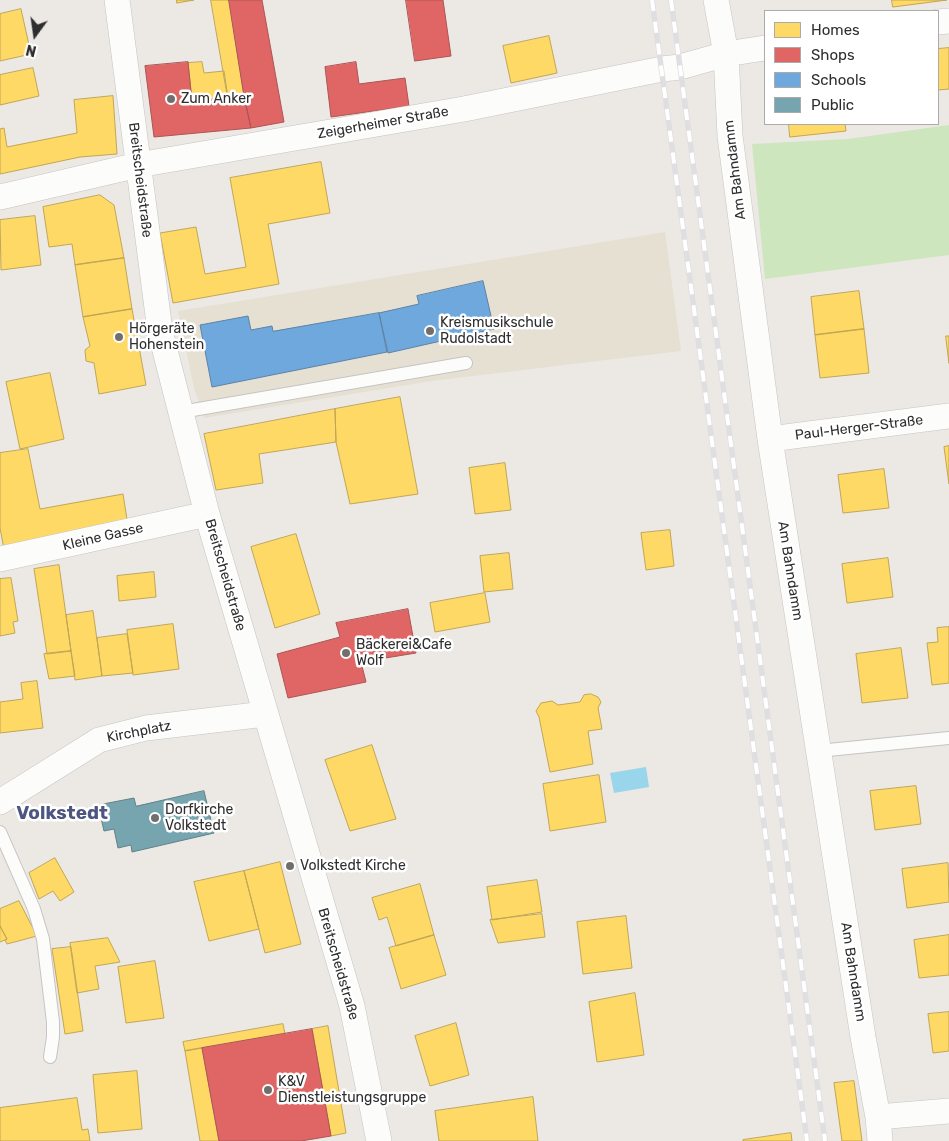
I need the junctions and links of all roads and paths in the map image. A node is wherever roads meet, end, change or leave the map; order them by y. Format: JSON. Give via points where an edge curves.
{"nodes":[{"id":1,"x":117,"y":0,"type":"edge"},
{"id":2,"x":716,"y":0,"type":"edge"},
{"id":3,"x":764,"y":48,"type":"edge"},
{"id":4,"x":726,"y":54,"type":"junction"},
{"id":5,"x":138,"y":165,"type":"junction"},
{"id":6,"x":0,"y":197,"type":"edge"},
{"id":7,"x":466,"y":363,"type":"dead end"},
{"id":8,"x":181,"y":412,"type":"junction"},
{"id":9,"x":949,"y":416,"type":"edge"},
{"id":10,"x":770,"y":439,"type":"junction"},
{"id":11,"x":207,"y":514,"type":"junction"},
{"id":12,"x":0,"y":559,"type":"edge"},
{"id":13,"x":265,"y":714,"type":"junction"},
{"id":14,"x":949,"y":738,"type":"edge"},
{"id":15,"x":818,"y":751,"type":"junction"},
{"id":16,"x":0,"y":802,"type":"edge"},
{"id":17,"x":0,"y":832,"type":"edge"},
{"id":18,"x":50,"y":1058,"type":"dead end"},
{"id":19,"x":949,"y":1111,"type":"edge"},
{"id":20,"x":879,"y":1129,"type":"edge"},
{"id":21,"x":379,"y":1141,"type":"edge"}],
"edges":[{"from":1,"to":5,"type":"street","name":"Breitscheidstraße"},
{"from":2,"to":4,"type":"street","name":"Am Bahndamm"},
{"from":3,"to":4,"type":"street","name":"Zeigerheimer Straße"},
{"from":4,"to":5,"type":"street","name":"Zeigerheimer Straße","via":[[464,109]]},
{"from":4,"to":10,"type":"street","name":"Am Bahndamm","via":[[730,136]]},
{"from":5,"to":6,"type":"street","name":"Zeigerheimer Straße"},
{"from":5,"to":8,"type":"street","name":"Breitscheidstraße","via":[[160,331]]},
{"from":7,"to":8,"type":"lane"},
{"from":8,"to":11,"type":"street","name":"Breitscheidstraße"},
{"from":9,"to":10,"type":"street","name":"Paul-Herger-Straße"},
{"from":10,"to":15,"type":"street","name":"Am Bahndamm"},
{"from":11,"to":12,"type":"street","name":"Kleine Gasse"},
{"from":11,"to":13,"type":"street","name":"Breitscheidstraße"},
{"from":13,"to":16,"type":"street","name":"Kirchplatz","via":[[146,728],[99,740]]},
{"from":13,"to":21,"type":"street","name":"Breitscheidstraße","via":[[352,1006]]},
{"from":14,"to":15,"type":"lane"},
{"from":15,"to":20,"type":"street","name":"Am Bahndamm"},
{"from":17,"to":18,"type":"lane","via":[[34,909],[43,940],[53,1037]]},
{"from":19,"to":20,"type":"street"}]}
